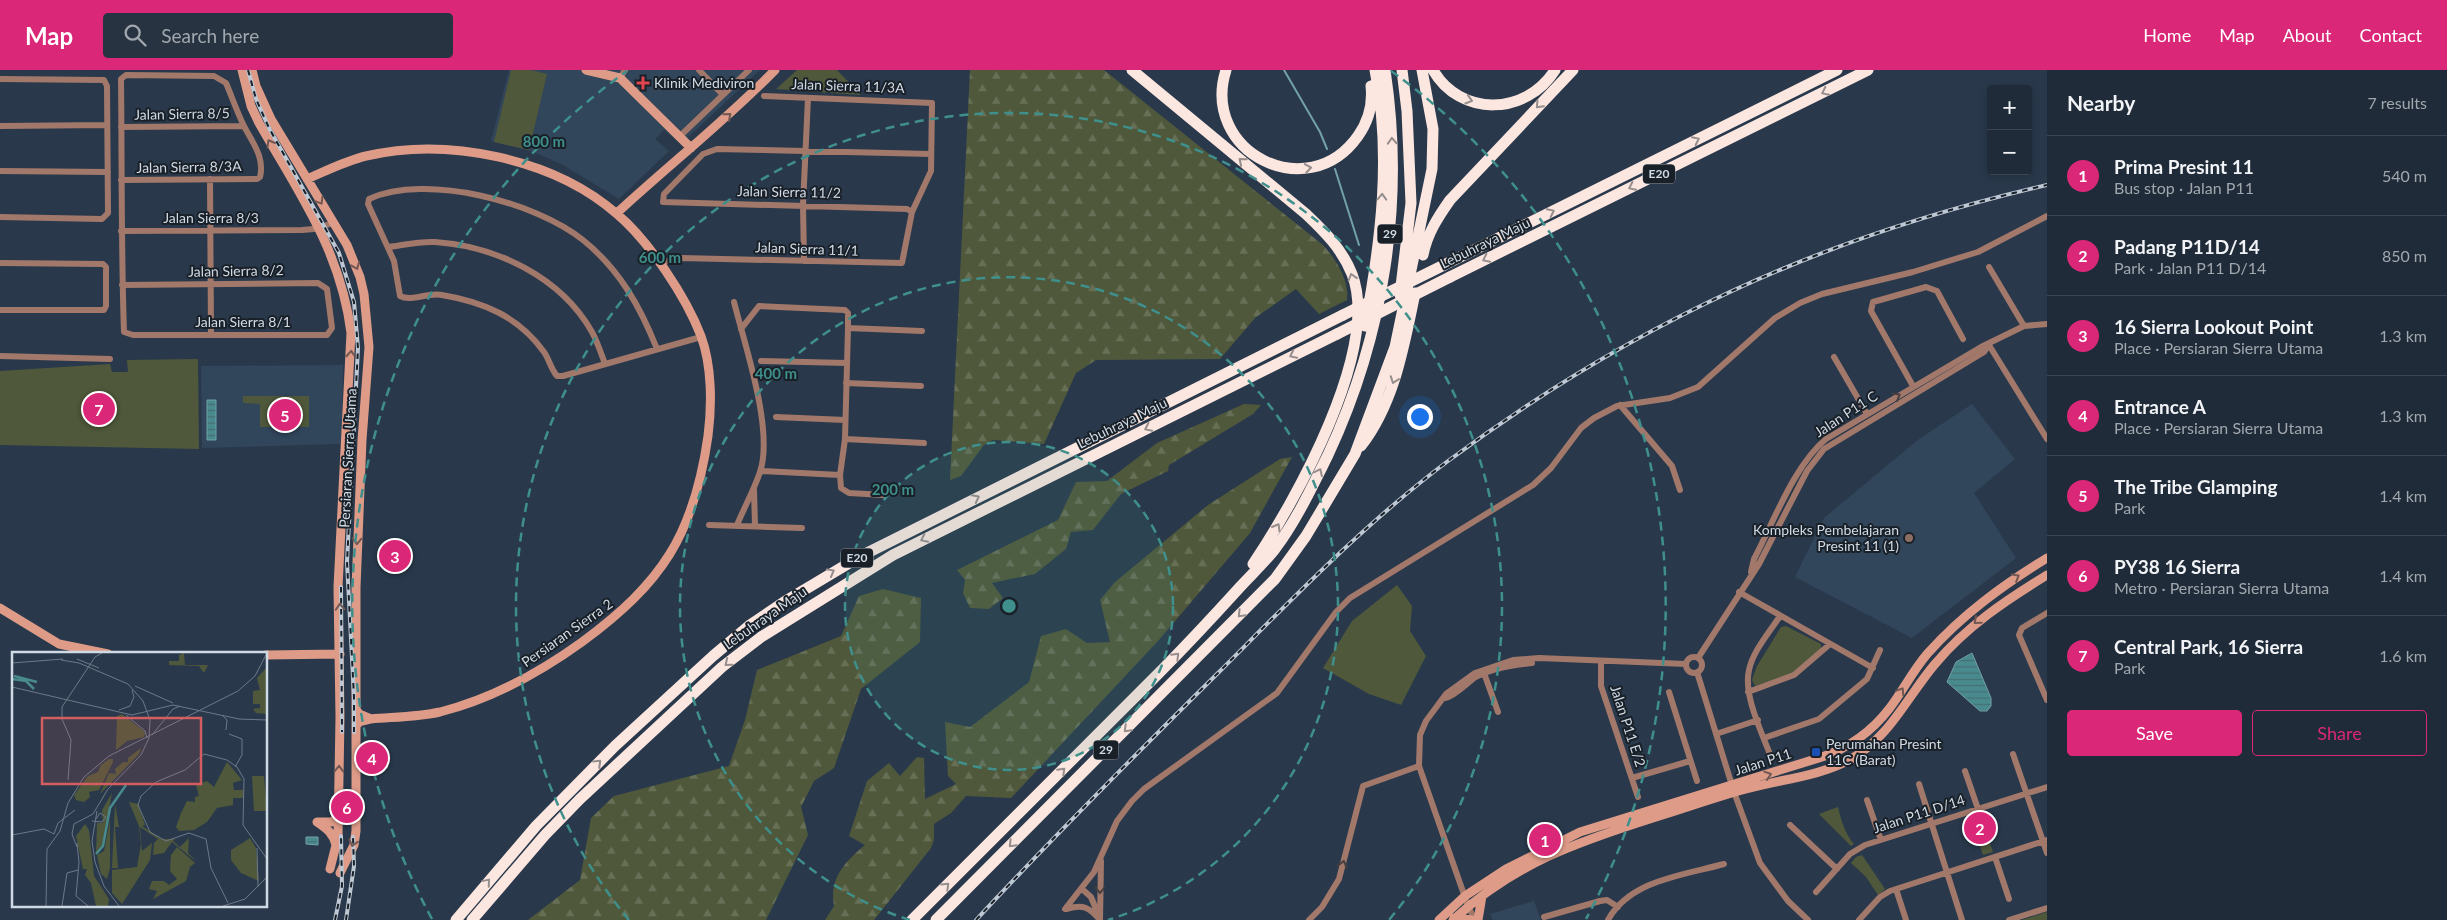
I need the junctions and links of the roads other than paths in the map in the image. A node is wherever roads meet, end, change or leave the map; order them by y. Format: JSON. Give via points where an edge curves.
{"nodes":[{"id":1,"x":242,"y":70,"type":"edge"},
{"id":2,"x":252,"y":70,"type":"edge"},
{"id":3,"x":586,"y":70,"type":"edge"},
{"id":4,"x":699,"y":70,"type":"edge"},
{"id":5,"x":749,"y":70,"type":"edge"},
{"id":6,"x":775,"y":70,"type":"edge"},
{"id":7,"x":1132,"y":70,"type":"edge"},
{"id":8,"x":1226,"y":70,"type":"edge"},
{"id":9,"x":1370,"y":70,"type":"edge"},
{"id":10,"x":1375,"y":70,"type":"edge"},
{"id":11,"x":1385,"y":70,"type":"edge"},
{"id":12,"x":1402,"y":70,"type":"edge"},
{"id":13,"x":1422,"y":70,"type":"edge"},
{"id":14,"x":1433,"y":70,"type":"edge"},
{"id":15,"x":1555,"y":70,"type":"edge"},
{"id":16,"x":1573,"y":70,"type":"edge"},
{"id":17,"x":1837,"y":70,"type":"edge"},
{"id":18,"x":1868,"y":70,"type":"edge"},
{"id":19,"x":623,"y":74,"type":"edge"},
{"id":20,"x":0,"y":79,"type":"edge"},
{"id":21,"x":722,"y":94,"type":"junction"},
{"id":22,"x":764,"y":96,"type":"dead end"},
{"id":23,"x":808,"y":98,"type":"junction"},
{"id":24,"x":107,"y":125,"type":"junction"},
{"id":25,"x":0,"y":126,"type":"edge"},
{"id":26,"x":244,"y":126,"type":"junction"},
{"id":27,"x":121,"y":127,"type":"junction"},
{"id":28,"x":679,"y":137,"type":"junction"},
{"id":29,"x":691,"y":148,"type":"junction"},
{"id":30,"x":805,"y":150,"type":"junction"},
{"id":31,"x":931,"y":154,"type":"junction"},
{"id":32,"x":0,"y":171,"type":"edge"},
{"id":33,"x":108,"y":172,"type":"junction"},
{"id":34,"x":210,"y":179,"type":"junction"},
{"id":35,"x":307,"y":179,"type":"junction"},
{"id":36,"x":121,"y":180,"type":"junction"},
{"id":37,"x":294,"y":185,"type":"junction"},
{"id":38,"x":803,"y":205,"type":"junction"},
{"id":39,"x":912,"y":212,"type":"junction"},
{"id":40,"x":617,"y":213,"type":"junction"},
{"id":41,"x":2047,"y":216,"type":"edge"},
{"id":42,"x":0,"y":217,"type":"edge"},
{"id":43,"x":333,"y":223,"type":"junction"},
{"id":44,"x":319,"y":228,"type":"junction"},
{"id":45,"x":121,"y":231,"type":"junction"},
{"id":46,"x":210,"y":231,"type":"junction"},
{"id":47,"x":389,"y":247,"type":"junction"},
{"id":48,"x":804,"y":261,"type":"junction"},
{"id":49,"x":0,"y":263,"type":"edge"},
{"id":50,"x":659,"y":263,"type":"junction"},
{"id":51,"x":1989,"y":267,"type":"dead end"},
{"id":52,"x":211,"y":284,"type":"junction"},
{"id":53,"x":122,"y":285,"type":"junction"},
{"id":54,"x":734,"y":302,"type":"dead end"},
{"id":55,"x":331,"y":309,"type":"joint"},
{"id":56,"x":0,"y":310,"type":"edge"},
{"id":57,"x":2047,"y":324,"type":"edge"},
{"id":58,"x":2024,"y":326,"type":"junction"},
{"id":59,"x":848,"y":328,"type":"junction"},
{"id":60,"x":741,"y":329,"type":"junction"},
{"id":61,"x":922,"y":331,"type":"dead end"},
{"id":62,"x":211,"y":335,"type":"junction"},
{"id":63,"x":701,"y":337,"type":"junction"},
{"id":64,"x":1964,"y":339,"type":"dead end"},
{"id":65,"x":1989,"y":345,"type":"junction"},
{"id":66,"x":657,"y":349,"type":"junction"},
{"id":67,"x":0,"y":356,"type":"edge"},
{"id":68,"x":1834,"y":357,"type":"dead end"},
{"id":69,"x":110,"y":359,"type":"dead end"},
{"id":70,"x":761,"y":361,"type":"dead end"},
{"id":71,"x":847,"y":363,"type":"junction"},
{"id":72,"x":605,"y":364,"type":"junction"},
{"id":73,"x":846,"y":383,"type":"junction"},
{"id":74,"x":921,"y":386,"type":"dead end"},
{"id":75,"x":1912,"y":386,"type":"junction"},
{"id":76,"x":1379,"y":389,"type":"junction"},
{"id":77,"x":1339,"y":398,"type":"junction"},
{"id":78,"x":1620,"y":405,"type":"junction"},
{"id":79,"x":1867,"y":414,"type":"junction"},
{"id":80,"x":776,"y":417,"type":"dead end"},
{"id":81,"x":845,"y":420,"type":"junction"},
{"id":82,"x":845,"y":439,"type":"junction"},
{"id":83,"x":2047,"y":439,"type":"edge"},
{"id":84,"x":924,"y":443,"type":"dead end"},
{"id":85,"x":1354,"y":454,"type":"junction"},
{"id":86,"x":760,"y":471,"type":"junction"},
{"id":87,"x":840,"y":475,"type":"junction"},
{"id":88,"x":754,"y":486,"type":"junction"},
{"id":89,"x":1680,"y":490,"type":"dead end"},
{"id":90,"x":883,"y":494,"type":"dead end"},
{"id":91,"x":709,"y":525,"type":"dead end"},
{"id":92,"x":737,"y":525,"type":"junction"},
{"id":93,"x":755,"y":526,"type":"junction"},
{"id":94,"x":802,"y":528,"type":"dead end"},
{"id":95,"x":2047,"y":558,"type":"edge"},
{"id":96,"x":1750,"y":575,"type":"junction"},
{"id":97,"x":2047,"y":576,"type":"edge"},
{"id":98,"x":1739,"y":592,"type":"junction"},
{"id":99,"x":1231,"y":597,"type":"junction"},
{"id":100,"x":0,"y":608,"type":"edge"},
{"id":101,"x":2047,"y":613,"type":"edge"},
{"id":102,"x":1780,"y":616,"type":"junction"},
{"id":103,"x":1830,"y":644,"type":"junction"},
{"id":104,"x":1880,"y":650,"type":"dead end"},
{"id":105,"x":98,"y":652,"type":"edge"},
{"id":106,"x":340,"y":654,"type":"junction"},
{"id":107,"x":268,"y":655,"type":"edge"},
{"id":108,"x":1698,"y":658,"type":"junction"},
{"id":109,"x":1542,"y":660,"type":"junction"},
{"id":110,"x":1601,"y":661,"type":"junction"},
{"id":111,"x":1686,"y":664,"type":"junction"},
{"id":112,"x":1873,"y":668,"type":"junction"},
{"id":113,"x":1697,"y":672,"type":"junction"},
{"id":114,"x":1484,"y":673,"type":"junction"},
{"id":115,"x":2044,"y":685,"type":"edge"},
{"id":116,"x":1669,"y":692,"type":"dead end"},
{"id":117,"x":1748,"y":692,"type":"junction"},
{"id":118,"x":1445,"y":698,"type":"junction"},
{"id":119,"x":2047,"y":700,"type":"edge"},
{"id":120,"x":356,"y":709,"type":"junction"},
{"id":121,"x":1498,"y":712,"type":"dead end"},
{"id":122,"x":371,"y":718,"type":"junction"},
{"id":123,"x":1758,"y":720,"type":"junction"},
{"id":124,"x":356,"y":726,"type":"junction"},
{"id":125,"x":1716,"y":734,"type":"junction"},
{"id":126,"x":1764,"y":738,"type":"junction"},
{"id":127,"x":2013,"y":754,"type":"dead end"},
{"id":128,"x":1770,"y":757,"type":"dead end"},
{"id":129,"x":1690,"y":761,"type":"junction"},
{"id":130,"x":1419,"y":766,"type":"junction"},
{"id":131,"x":1965,"y":771,"type":"dead end"},
{"id":132,"x":1632,"y":778,"type":"junction"},
{"id":133,"x":1696,"y":780,"type":"dead end"},
{"id":134,"x":1919,"y":784,"type":"dead end"},
{"id":135,"x":2047,"y":787,"type":"edge"},
{"id":136,"x":1733,"y":789,"type":"junction"},
{"id":137,"x":2027,"y":794,"type":"junction"},
{"id":138,"x":1638,"y":797,"type":"dead end"},
{"id":139,"x":1867,"y":800,"type":"dead end"},
{"id":140,"x":1978,"y":809,"type":"junction"},
{"id":141,"x":339,"y":816,"type":"junction"},
{"id":142,"x":1931,"y":823,"type":"junction"},
{"id":143,"x":1790,"y":825,"type":"dead end"},
{"id":144,"x":1881,"y":840,"type":"junction"},
{"id":145,"x":2045,"y":841,"type":"edge"},
{"id":146,"x":336,"y":846,"type":"junction"},
{"id":147,"x":2047,"y":853,"type":"edge"},
{"id":148,"x":1995,"y":857,"type":"junction"},
{"id":149,"x":1101,"y":859,"type":"junction"},
{"id":150,"x":1724,"y":864,"type":"dead end"},
{"id":151,"x":1837,"y":869,"type":"junction"},
{"id":152,"x":1946,"y":872,"type":"junction"},
{"id":153,"x":1082,"y":889,"type":"junction"},
{"id":154,"x":1896,"y":889,"type":"junction"},
{"id":155,"x":1816,"y":892,"type":"dead end"},
{"id":156,"x":1482,"y":895,"type":"junction"},
{"id":157,"x":1465,"y":896,"type":"junction"},
{"id":158,"x":2009,"y":899,"type":"dead end"},
{"id":159,"x":1468,"y":906,"type":"junction"},
{"id":160,"x":1618,"y":907,"type":"junction"},
{"id":161,"x":2047,"y":908,"type":"edge"},
{"id":162,"x":1544,"y":917,"type":"dead end"},
{"id":163,"x":1453,"y":919,"type":"edge"},
{"id":164,"x":456,"y":920,"type":"edge"},
{"id":165,"x":472,"y":920,"type":"edge"},
{"id":166,"x":912,"y":920,"type":"edge"},
{"id":167,"x":936,"y":920,"type":"edge"},
{"id":168,"x":1100,"y":920,"type":"edge"},
{"id":169,"x":1309,"y":920,"type":"edge"},
{"id":170,"x":1439,"y":920,"type":"edge"},
{"id":171,"x":1475,"y":920,"type":"edge"},
{"id":172,"x":1608,"y":920,"type":"edge"},
{"id":173,"x":1808,"y":920,"type":"edge"},
{"id":174,"x":1859,"y":920,"type":"edge"},
{"id":175,"x":1906,"y":920,"type":"edge"},
{"id":176,"x":1962,"y":920,"type":"edge"},
{"id":177,"x":2009,"y":920,"type":"edge"}],
"edges":[{"from":37,"to":1,"type":"main road","name":"Persiaran Sierra Utama","one_way":true,"via":[[255,115]]},
{"from":2,"to":35,"type":"main road","name":"Persiaran Sierra Utama","via":[[271,119]]},
{"from":3,"to":19,"type":"main road"},
{"from":4,"to":21,"type":"street"},
{"from":5,"to":21,"type":"street"},
{"from":29,"to":6,"type":"main road","one_way":true},
{"from":77,"to":7,"type":"highway","one_way":true,"via":[[1355,340],[1358,313],[1352,275],[1342,253],[1328,234],[1306,214]]},
{"from":8,"to":9,"type":"highway","one_way":true,"via":[[1222,95],[1224,112],[1230,129],[1241,144],[1270,165],[1299,169],[1321,165],[1350,147],[1369,114]]},
{"from":77,"to":10,"type":"highway","one_way":true,"via":[[1363,337],[1381,224],[1383,159]]},
{"from":99,"to":11,"type":"highway","number":"29","one_way":true,"via":[[1274,549],[1303,504],[1340,430],[1363,368],[1374,328],[1390,234],[1392,151]]},
{"from":12,"to":76,"type":"highway","number":"29","via":[[1411,203],[1400,294]]},
{"from":13,"to":76,"type":"highway","via":[[1434,130],[1432,169],[1395,347]]},
{"from":14,"to":15,"type":"highway","one_way":true,"via":[[1441,84],[1460,98],[1482,105],[1516,101],[1540,88]]},
{"from":16,"to":85,"type":"highway","one_way":true,"via":[[1450,200],[1436,220],[1425,244],[1407,339],[1396,373],[1373,431]]},
{"from":164,"to":17,"type":"highway","name":"Lebuhraya Maju","number":"E20","one_way":true,"bridge":true,"via":[[536,826],[615,746],[728,644],[784,602],[861,556]]},
{"from":18,"to":165,"type":"highway","name":"Lebuhraya Maju","number":"E20","one_way":true,"bridge":true,"via":[[892,555],[761,636],[722,667],[580,798]]},
{"from":19,"to":28,"type":"main road"},
{"from":20,"to":24,"type":"street","via":[[104,80],[107,86]]},
{"from":21,"to":28,"type":"street"},
{"from":22,"to":23,"type":"street","name":"Jalan Sierra 11/3A"},
{"from":23,"to":30,"type":"street"},
{"from":23,"to":31,"type":"street","name":"Jalan Sierra 11/3A","via":[[932,103]]},
{"from":24,"to":25,"type":"street"},
{"from":24,"to":33,"type":"street"},
{"from":26,"to":27,"type":"street","name":"Jalan Sierra 8/5"},
{"from":26,"to":27,"type":"street","via":[[226,83],[219,77],[126,75],[121,79]]},
{"from":26,"to":34,"type":"street","name":"Jalan Sierra 8/3A","via":[[257,150],[261,163],[260,177]]},
{"from":27,"to":36,"type":"street"},
{"from":28,"to":29,"type":"main road"},
{"from":29,"to":40,"type":"main road"},
{"from":30,"to":31,"type":"street"},
{"from":30,"to":38,"type":"street"},
{"from":30,"to":38,"type":"street","name":"Jalan Sierra 11/2","via":[[709,150],[664,194],[663,202]]},
{"from":31,"to":39,"type":"street","via":[[928,179]]},
{"from":32,"to":33,"type":"street"},
{"from":33,"to":42,"type":"street","via":[[108,213],[102,219]]},
{"from":34,"to":36,"type":"street","name":"Jalan Sierra 8/3A"},
{"from":34,"to":46,"type":"street"},
{"from":35,"to":37,"type":"street","name":"Persiaran Sierra 2"},
{"from":35,"to":40,"type":"main road","name":"Persiaran Sierra 2","via":[[367,156],[408,150],[470,151],[521,163],[563,179]]},
{"from":35,"to":43,"type":"main road","name":"Persiaran Sierra Utama","one_way":true},
{"from":36,"to":45,"type":"street"},
{"from":37,"to":44,"type":"main road","name":"Persiaran Sierra Utama"},
{"from":38,"to":39,"type":"street","name":"Jalan Sierra 11/2","via":[[907,209]]},
{"from":38,"to":48,"type":"street"},
{"from":39,"to":48,"type":"street","name":"Jalan Sierra 11/1","via":[[903,260],[899,264]]},
{"from":40,"to":50,"type":"main road","name":"Persiaran Sierra 2"},
{"from":41,"to":78,"type":"street","via":[[1978,252],[1822,294],[1775,318],[1698,387],[1670,398]]},
{"from":43,"to":44,"type":"street","name":"Jalan Sierra 8/3"},
{"from":43,"to":120,"type":"main road","name":"Persiaran Sierra Utama","one_way":true,"via":[[347,245],[360,277],[369,347],[358,529]]},
{"from":44,"to":46,"type":"street","name":"Jalan Sierra 8/3"},
{"from":106,"to":44,"type":"main road","name":"Persiaran Sierra Utama","one_way":true,"via":[[338,587],[351,333],[339,274]]},
{"from":45,"to":46,"type":"street","name":"Jalan Sierra 8/3"},
{"from":45,"to":53,"type":"street"},
{"from":46,"to":52,"type":"street"},
{"from":47,"to":66,"type":"street","via":[[368,204],[372,197],[439,188],[464,191],[526,209],[582,239],[627,287],[641,310]]},
{"from":47,"to":72,"type":"street","via":[[433,242],[462,246],[506,258],[530,270],[551,284],[582,317]]},
{"from":47,"to":72,"type":"street","via":[[398,294],[402,298],[439,294],[489,308],[518,323],[560,377]]},
{"from":48,"to":50,"type":"street","name":"Jalan Sierra 11/1","via":[[681,258]]},
{"from":49,"to":56,"type":"street","via":[[102,264],[106,267],[104,310]]},
{"from":50,"to":63,"type":"main road","name":"Persiaran Sierra 2"},
{"from":51,"to":58,"type":"street"},
{"from":52,"to":53,"type":"street","name":"Jalan Sierra 8/2"},
{"from":52,"to":55,"type":"street","name":"Jalan Sierra 8/2","via":[[318,283],[327,289]]},
{"from":52,"to":62,"type":"street"},
{"from":53,"to":62,"type":"street","name":"Jalan Sierra 8/1","via":[[124,332],[133,335]]},
{"from":54,"to":60,"type":"street"},
{"from":55,"to":62,"type":"street","name":"Jalan Sierra 8/1","via":[[332,328],[327,335]]},
{"from":57,"to":58,"type":"street","name":"Jalan P11 C"},
{"from":58,"to":65,"type":"street","name":"Jalan P11 C"},
{"from":59,"to":60,"type":"street","via":[[845,310],[759,306]]},
{"from":59,"to":61,"type":"street"},
{"from":59,"to":71,"type":"street"},
{"from":60,"to":86,"type":"street","via":[[763,421]]},
{"from":63,"to":66,"type":"street"},
{"from":63,"to":122,"type":"main road","name":"Persiaran Sierra 2","via":[[711,408],[702,469],[682,534],[640,594],[616,617],[560,658],[516,683],[439,712]]},
{"from":64,"to":75,"type":"street","via":[[1937,291],[1932,288],[1873,302],[1871,311]]},
{"from":65,"to":75,"type":"street","name":"Jalan P11 C"},
{"from":65,"to":83,"type":"street"},
{"from":65,"to":96,"type":"street","name":"Jalan P11 C","via":[[1984,352],[1824,449],[1807,471],[1759,564]]},
{"from":66,"to":72,"type":"street"},
{"from":67,"to":69,"type":"street"},
{"from":68,"to":79,"type":"street"},
{"from":70,"to":71,"type":"street"},
{"from":71,"to":73,"type":"street"},
{"from":73,"to":74,"type":"street"},
{"from":73,"to":81,"type":"street"},
{"from":79,"to":75,"type":"street","name":"Jalan P11 C","one_way":true},
{"from":76,"to":85,"type":"highway","number":"29"},
{"from":99,"to":77,"type":"highway","one_way":true,"via":[[1307,474]]},
{"from":78,"to":89,"type":"street","via":[[1675,471]]},
{"from":78,"to":149,"type":"street","via":[[1606,410],[1582,428],[1533,485],[1350,598],[1336,612],[1277,693],[1132,801],[1117,821]]},
{"from":79,"to":96,"type":"street","name":"Jalan P11 C","via":[[1814,450],[1801,468],[1754,560]]},
{"from":80,"to":81,"type":"street"},
{"from":81,"to":82,"type":"street"},
{"from":82,"to":84,"type":"street"},
{"from":82,"to":87,"type":"street"},
{"from":85,"to":167,"type":"highway","number":"29","one_way":true,"via":[[1306,536],[1275,579]]},
{"from":86,"to":87,"type":"street"},
{"from":86,"to":88,"type":"street"},
{"from":87,"to":90,"type":"street","via":[[841,488],[845,492]]},
{"from":88,"to":92,"type":"street"},
{"from":88,"to":93,"type":"street"},
{"from":91,"to":92,"type":"street"},
{"from":92,"to":93,"type":"street"},
{"from":93,"to":94,"type":"street"},
{"from":136,"to":95,"type":"main road","name":"Jalan P11","one_way":true,"via":[[1832,754],[1857,739],[1882,717],[1927,654],[1957,623],[1997,590]]},
{"from":96,"to":98,"type":"street","name":"Jalan P11 C"},
{"from":97,"to":136,"type":"main road","name":"Jalan P11","one_way":true,"via":[[2000,604],[1961,635],[1930,670],[1890,727],[1861,752],[1817,773]]},
{"from":98,"to":102,"type":"street"},
{"from":98,"to":108,"type":"street","name":"Jalan P11 C"},
{"from":166,"to":99,"type":"highway","number":"29","one_way":true},
{"from":100,"to":105,"type":"main road","via":[[59,644]]},
{"from":101,"to":115,"type":"street","via":[[2022,628],[2019,635]]},
{"from":102,"to":103,"type":"street"},
{"from":102,"to":117,"type":"street","via":[[1756,652],[1749,669]]},
{"from":103,"to":112,"type":"street"},
{"from":103,"to":117,"type":"street","via":[[1794,675]]},
{"from":104,"to":112,"type":"street"},
{"from":106,"to":107,"type":"main road"},
{"from":141,"to":106,"type":"main road","name":"Persiaran Sierra Utama","one_way":true},
{"from":108,"to":111,"type":"street","via":[[1690,658]]},
{"from":108,"to":113,"type":"street","via":[[1702,666]]},
{"from":109,"to":110,"type":"street"},
{"from":109,"to":114,"type":"street"},
{"from":109,"to":118,"type":"street","via":[[1512,660],[1484,668],[1454,686]]},
{"from":110,"to":111,"type":"street"},
{"from":110,"to":132,"type":"street","name":"Jalan P11 E/2","via":[[1601,686]]},
{"from":111,"to":113,"type":"street","via":[[1689,671]]},
{"from":112,"to":126,"type":"street","via":[[1861,685],[1819,719]]},
{"from":113,"to":125,"type":"street"},
{"from":114,"to":118,"type":"street"},
{"from":114,"to":121,"type":"street"},
{"from":115,"to":119,"type":"street"},
{"from":116,"to":129,"type":"street"},
{"from":117,"to":123,"type":"street"},
{"from":118,"to":130,"type":"street","via":[[1426,721],[1420,735]]},
{"from":120,"to":122,"type":"main road"},
{"from":120,"to":124,"type":"main road","name":"Persiaran Sierra Utama"},
{"from":122,"to":124,"type":"main road"},
{"from":123,"to":125,"type":"street"},
{"from":123,"to":126,"type":"street"},
{"from":124,"to":146,"type":"main road","name":"Persiaran Sierra Utama","one_way":true,"via":[[356,831],[354,845],[341,871],[331,866]]},
{"from":125,"to":136,"type":"street"},
{"from":126,"to":128,"type":"street"},
{"from":127,"to":137,"type":"street"},
{"from":129,"to":132,"type":"street"},
{"from":129,"to":133,"type":"street"},
{"from":130,"to":157,"type":"street"},
{"from":169,"to":130,"type":"street","one_way":true,"via":[[1322,907],[1339,879],[1363,786]]},
{"from":131,"to":140,"type":"street"},
{"from":132,"to":138,"type":"street","name":"Jalan P11 E/2"},
{"from":134,"to":142,"type":"street"},
{"from":135,"to":137,"type":"street","name":"Jalan P11 D/14"},
{"from":136,"to":156,"type":"main road","name":"Jalan P11","via":[[1582,840],[1509,875]]},
{"from":136,"to":157,"type":"main road","name":"Jalan P11","via":[[1580,832],[1506,869]]},
{"from":136,"to":173,"type":"street","via":[[1760,863],[1788,901]]},
{"from":137,"to":140,"type":"street","name":"Jalan P11 D/14"},
{"from":137,"to":145,"type":"street"},
{"from":139,"to":144,"type":"street"},
{"from":140,"to":142,"type":"street","name":"Jalan P11 D/14"},
{"from":141,"to":146,"type":"main road","name":"Persiaran Sierra Utama"},
{"from":141,"to":146,"type":"main road","via":[[332,822],[317,822],[330,831]]},
{"from":142,"to":144,"type":"street","name":"Jalan P11 D/14"},
{"from":142,"to":152,"type":"street"},
{"from":143,"to":151,"type":"street"},
{"from":144,"to":151,"type":"street","name":"Jalan P11 D/14","via":[[1857,849]]},
{"from":145,"to":147,"type":"street"},
{"from":145,"to":148,"type":"street"},
{"from":148,"to":152,"type":"street"},
{"from":148,"to":158,"type":"street"},
{"from":149,"to":153,"type":"street"},
{"from":149,"to":153,"type":"street","one_way":true,"via":[[1100,920],[1095,904]]},
{"from":150,"to":160,"type":"street","via":[[1653,883],[1638,890]]},
{"from":151,"to":155,"type":"street","name":"Jalan P11 D/14"},
{"from":152,"to":154,"type":"street"},
{"from":152,"to":176,"type":"street"},
{"from":153,"to":168,"type":"street","via":[[1065,909],[1084,906]]},
{"from":154,"to":174,"type":"street","via":[[1880,897]]},
{"from":154,"to":175,"type":"street"},
{"from":156,"to":159,"type":"main road","name":"Jalan P11"},
{"from":156,"to":171,"type":"main road"},
{"from":157,"to":159,"type":"street"},
{"from":157,"to":170,"type":"main road","name":"Jalan P11"},
{"from":159,"to":163,"type":"main road","name":"Jalan P11"},
{"from":159,"to":171,"type":"street"},
{"from":160,"to":162,"type":"street","via":[[1607,900]]},
{"from":160,"to":172,"type":"street"},
{"from":161,"to":177,"type":"street"},
{"from":163,"to":171,"type":"main road"}]}
